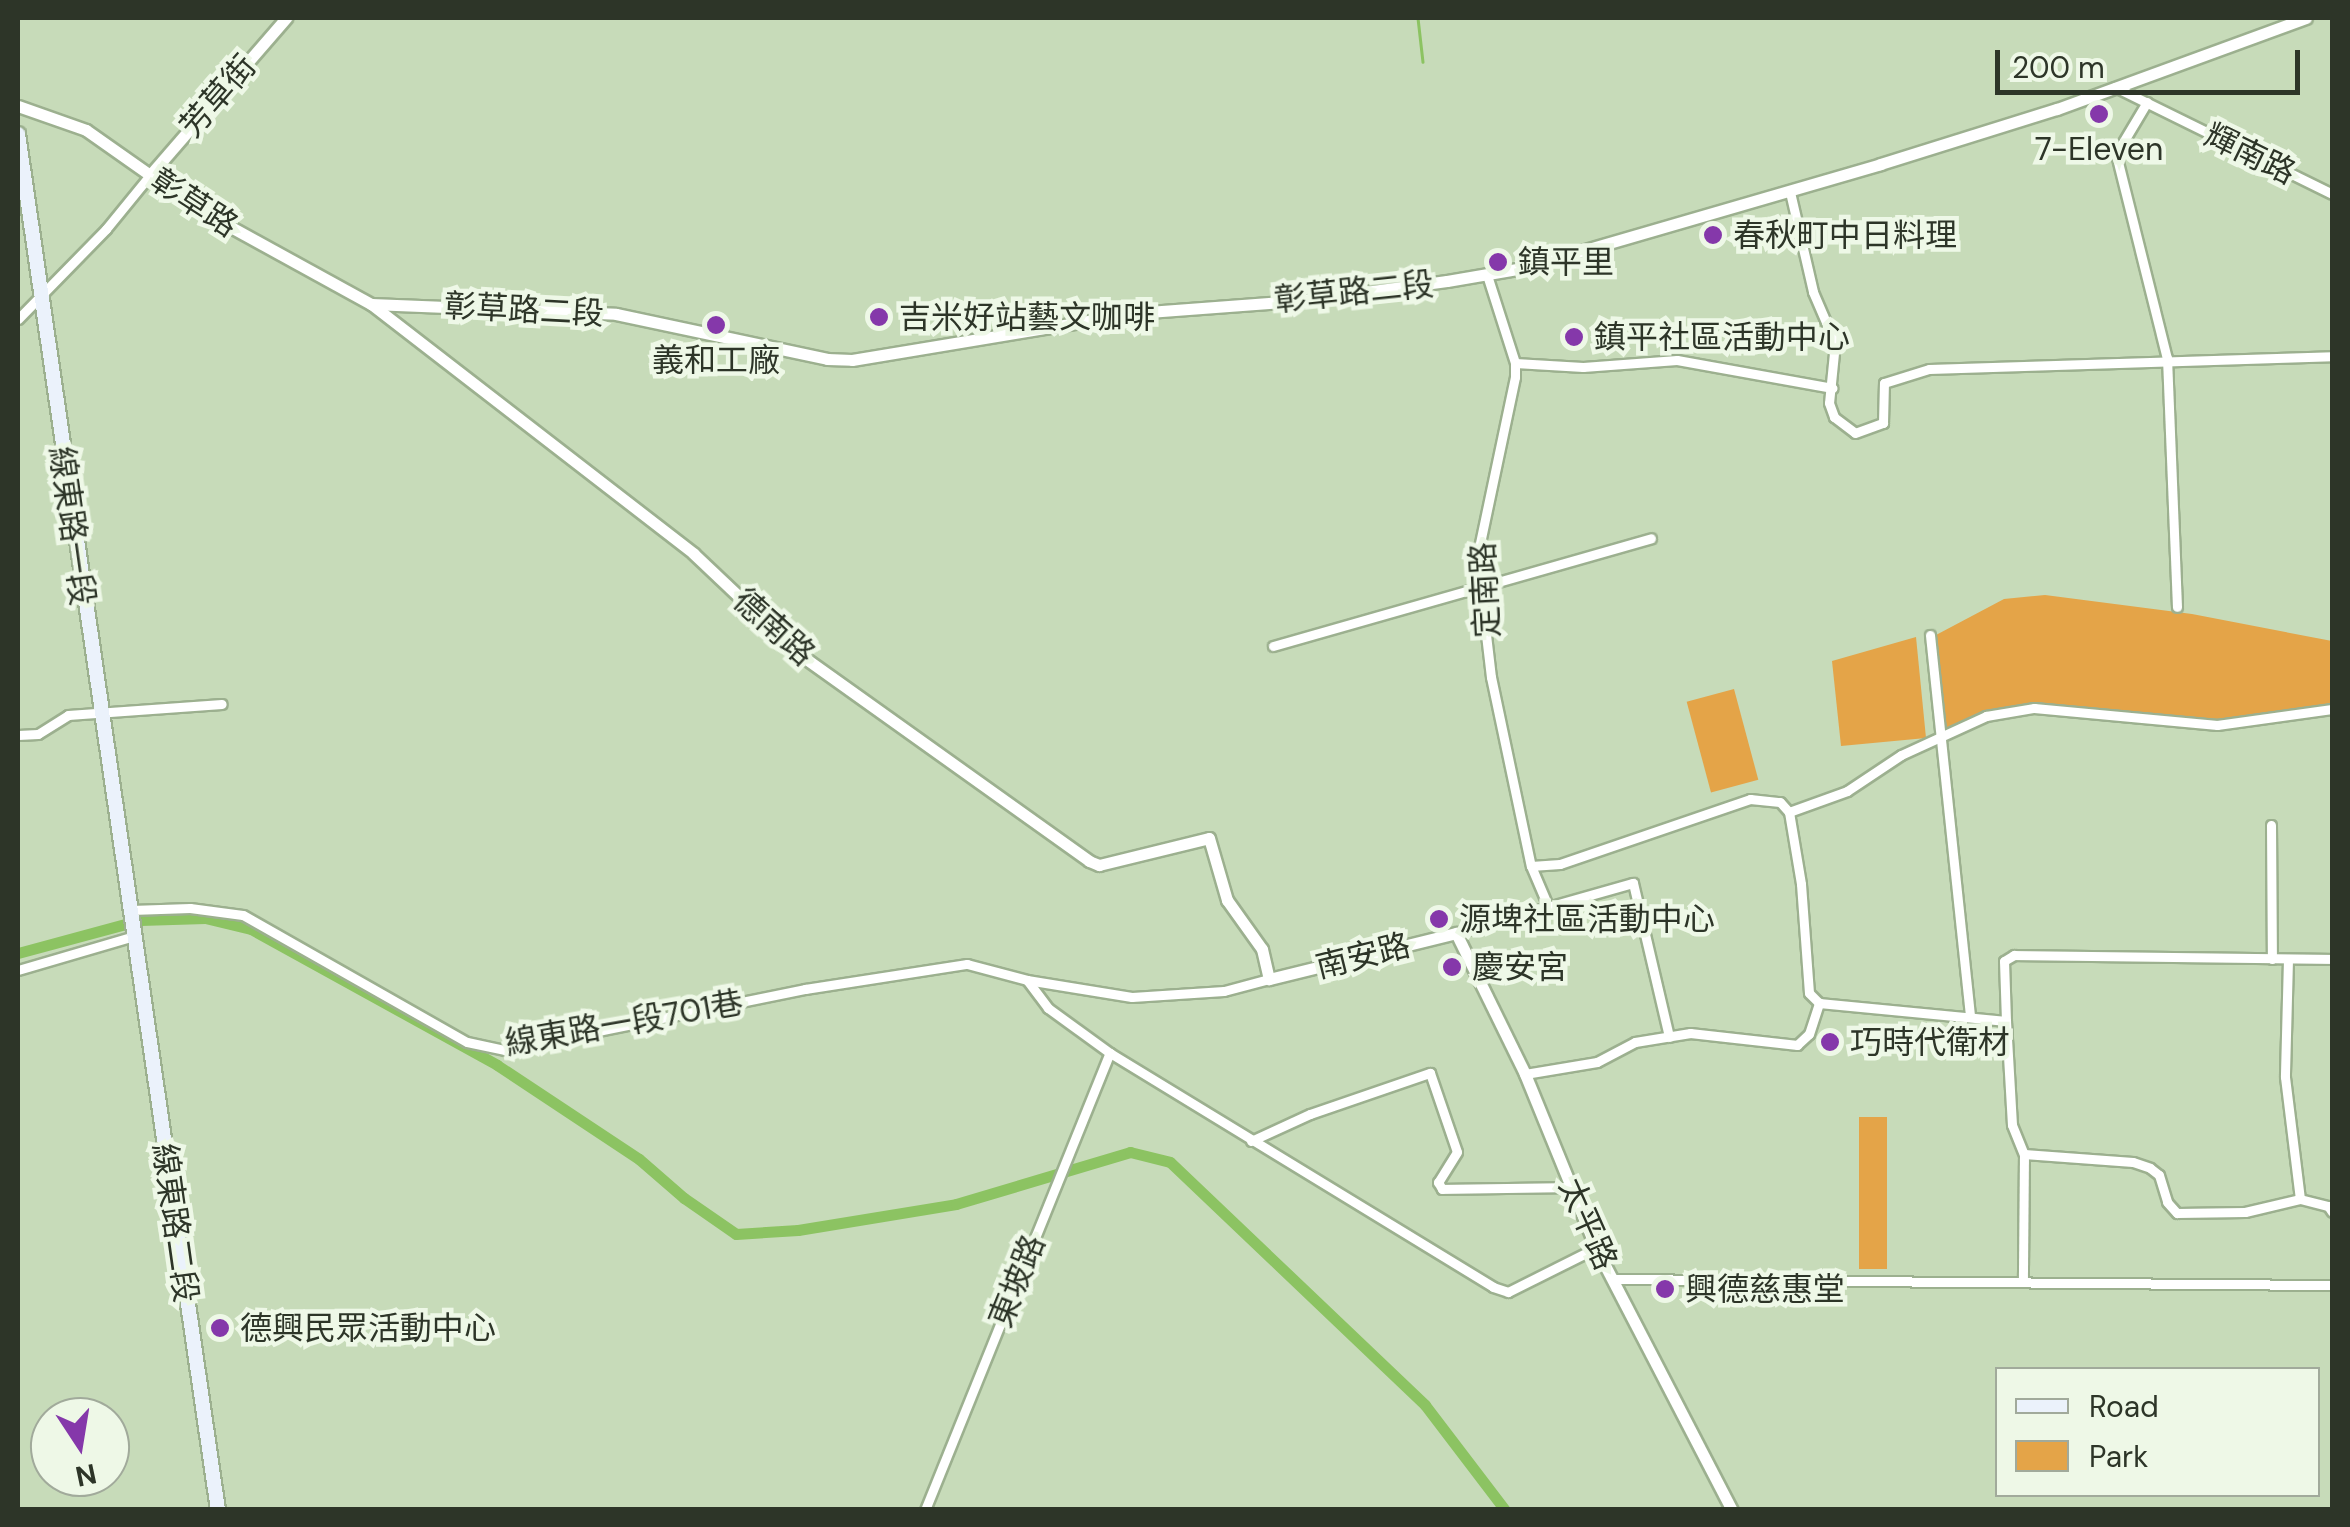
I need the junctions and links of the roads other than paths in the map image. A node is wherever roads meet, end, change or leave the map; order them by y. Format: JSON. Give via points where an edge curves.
{"nodes":[{"id":1,"x":286,"y":18,"type":"edge"},
{"id":2,"x":2306,"y":18,"type":"edge"},
{"id":3,"x":2114,"y":86,"type":"junction"},
{"id":4,"x":2147,"y":102,"type":"junction"},
{"id":5,"x":18,"y":106,"type":"edge"},
{"id":6,"x":18,"y":134,"type":"edge"},
{"id":7,"x":150,"y":175,"type":"junction"},
{"id":8,"x":1790,"y":192,"type":"junction"},
{"id":9,"x":2332,"y":194,"type":"edge"},
{"id":10,"x":1486,"y":275,"type":"junction"},
{"id":11,"x":38,"y":296,"type":"junction"},
{"id":12,"x":371,"y":304,"type":"junction"},
{"id":13,"x":18,"y":320,"type":"edge"},
{"id":14,"x":2332,"y":356,"type":"edge"},
{"id":15,"x":2167,"y":358,"type":"junction"},
{"id":16,"x":1515,"y":363,"type":"junction"},
{"id":17,"x":1833,"y":388,"type":"junction"},
{"id":18,"x":1651,"y":538,"type":"dead end"},
{"id":19,"x":1481,"y":584,"type":"junction"},
{"id":20,"x":2178,"y":607,"type":"dead end"},
{"id":21,"x":1930,"y":634,"type":"dead end"},
{"id":22,"x":1274,"y":646,"type":"dead end"},
{"id":23,"x":222,"y":704,"type":"dead end"},
{"id":24,"x":2332,"y":709,"type":"edge"},
{"id":25,"x":100,"y":714,"type":"junction"},
{"id":26,"x":18,"y":734,"type":"edge"},
{"id":27,"x":1940,"y":737,"type":"junction"},
{"id":28,"x":1789,"y":812,"type":"junction"},
{"id":29,"x":2271,"y":825,"type":"dead end"},
{"id":30,"x":1531,"y":866,"type":"junction"},
{"id":31,"x":1548,"y":906,"type":"junction"},
{"id":32,"x":131,"y":914,"type":"junction"},
{"id":33,"x":1456,"y":933,"type":"junction"},
{"id":34,"x":134,"y":936,"type":"junction"},
{"id":35,"x":2272,"y":958,"type":"junction"},
{"id":36,"x":2288,"y":958,"type":"junction"},
{"id":37,"x":2332,"y":959,"type":"edge"},
{"id":38,"x":18,"y":970,"type":"edge"},
{"id":39,"x":1269,"y":979,"type":"junction"},
{"id":40,"x":1027,"y":980,"type":"junction"},
{"id":41,"x":1819,"y":1003,"type":"junction"},
{"id":42,"x":1970,"y":1016,"type":"junction"},
{"id":43,"x":2006,"y":1021,"type":"junction"},
{"id":44,"x":1669,"y":1037,"type":"junction"},
{"id":45,"x":1110,"y":1053,"type":"junction"},
{"id":46,"x":1525,"y":1074,"type":"junction"},
{"id":47,"x":1251,"y":1141,"type":"junction"},
{"id":48,"x":2024,"y":1154,"type":"junction"},
{"id":49,"x":1571,"y":1187,"type":"junction"},
{"id":50,"x":2300,"y":1199,"type":"junction"},
{"id":51,"x":2332,"y":1212,"type":"edge"},
{"id":52,"x":1596,"y":1248,"type":"junction"},
{"id":53,"x":1612,"y":1279,"type":"junction"},
{"id":54,"x":2022,"y":1281,"type":"junction"},
{"id":55,"x":2332,"y":1285,"type":"edge"},
{"id":56,"x":218,"y":1510,"type":"edge"},
{"id":57,"x":925,"y":1510,"type":"edge"},
{"id":58,"x":1732,"y":1510,"type":"edge"}],
"edges":[{"from":1,"to":7,"type":"street","name":"芳草街"},
{"from":2,"to":3,"type":"street","name":"彰草路二段"},
{"from":3,"to":4,"type":"street","name":"輝南路"},
{"from":3,"to":8,"type":"street","name":"彰草路二段"},
{"from":4,"to":9,"type":"street","name":"輝南路"},
{"from":4,"to":15,"type":"street","via":[[2116,154]]},
{"from":5,"to":7,"type":"street","name":"彰草路","via":[[86,130]]},
{"from":6,"to":11,"type":"main road","name":"線東路一段"},
{"from":7,"to":11,"type":"street"},
{"from":7,"to":12,"type":"street","name":"彰草路","via":[[250,240]]},
{"from":8,"to":10,"type":"street","name":"彰草路二段"},
{"from":8,"to":17,"type":"street","via":[[1812,292],[1836,343]]},
{"from":10,"to":12,"type":"street","name":"彰草路二段","via":[[1306,300],[1135,313],[852,360],[616,314]]},
{"from":10,"to":16,"type":"street","name":"定南路"},
{"from":11,"to":13,"type":"street"},
{"from":11,"to":25,"type":"main road","name":"線東路一段"},
{"from":12,"to":39,"type":"street","name":"德南路","via":[[694,554],[802,656],[1089,861],[1099,865],[1209,838],[1227,900],[1262,950]]},
{"from":14,"to":15,"type":"street"},
{"from":15,"to":17,"type":"street","via":[[1929,369],[1884,383],[1883,423],[1854,433],[1834,417]]},
{"from":15,"to":20,"type":"street"},
{"from":16,"to":17,"type":"street","via":[[1583,367],[1676,360]]},
{"from":16,"to":19,"type":"street","name":"定南路","via":[[1478,540]]},
{"from":18,"to":19,"type":"street"},
{"from":19,"to":22,"type":"street"},
{"from":19,"to":30,"type":"street","name":"定南路","via":[[1491,677]]},
{"from":21,"to":27,"type":"street"},
{"from":23,"to":25,"type":"street"},
{"from":24,"to":27,"type":"street","via":[[2217,726],[2034,708],[1986,716]]},
{"from":25,"to":26,"type":"street","via":[[68,715],[38,734]]},
{"from":25,"to":32,"type":"main road","name":"線東路一段"},
{"from":27,"to":28,"type":"street","via":[[1847,790]]},
{"from":27,"to":42,"type":"street"},
{"from":28,"to":30,"type":"street","via":[[1780,802],[1750,799],[1560,864]]},
{"from":28,"to":41,"type":"street","via":[[1809,993]]},
{"from":29,"to":35,"type":"street"},
{"from":30,"to":31,"type":"street","name":"定南路"},
{"from":31,"to":33,"type":"street"},
{"from":31,"to":44,"type":"street","via":[[1633,882]]},
{"from":32,"to":34,"type":"main road","name":"線東路二段"},
{"from":32,"to":40,"type":"street","name":"線東路一段701巷","via":[[190,908],[243,914],[468,1042],[505,1050],[805,989],[967,964]]},
{"from":33,"to":39,"type":"street","name":"南安路"},
{"from":33,"to":46,"type":"street","name":"太平路"},
{"from":34,"to":38,"type":"street"},
{"from":34,"to":56,"type":"main road","name":"線東路二段"},
{"from":35,"to":36,"type":"street"},
{"from":35,"to":43,"type":"street","via":[[2014,956],[2004,962]]},
{"from":36,"to":37,"type":"street"},
{"from":36,"to":50,"type":"street","via":[[2286,1077]]},
{"from":39,"to":40,"type":"street","name":"線東路一段701巷","via":[[1224,991],[1132,997]]},
{"from":40,"to":45,"type":"street","via":[[1048,1008]]},
{"from":41,"to":42,"type":"street"},
{"from":41,"to":44,"type":"street","via":[[1809,1034],[1797,1045]]},
{"from":42,"to":43,"type":"street"},
{"from":43,"to":48,"type":"street","via":[[2012,1125]]},
{"from":44,"to":46,"type":"street","via":[[1635,1042],[1598,1062]]},
{"from":45,"to":47,"type":"street"},
{"from":45,"to":57,"type":"street","name":"東坡路"},
{"from":46,"to":49,"type":"street","name":"太平路"},
{"from":47,"to":49,"type":"street","via":[[1430,1073],[1457,1152],[1438,1182],[1442,1189]]},
{"from":47,"to":52,"type":"street","via":[[1508,1292]]},
{"from":48,"to":50,"type":"street","via":[[2150,1168],[2178,1213],[2245,1212]]},
{"from":48,"to":54,"type":"street"},
{"from":49,"to":52,"type":"street","name":"太平路"},
{"from":50,"to":51,"type":"street"},
{"from":52,"to":53,"type":"street","name":"太平路"},
{"from":53,"to":54,"type":"street"},
{"from":53,"to":58,"type":"street","name":"太平路"},
{"from":54,"to":55,"type":"street"}]}
